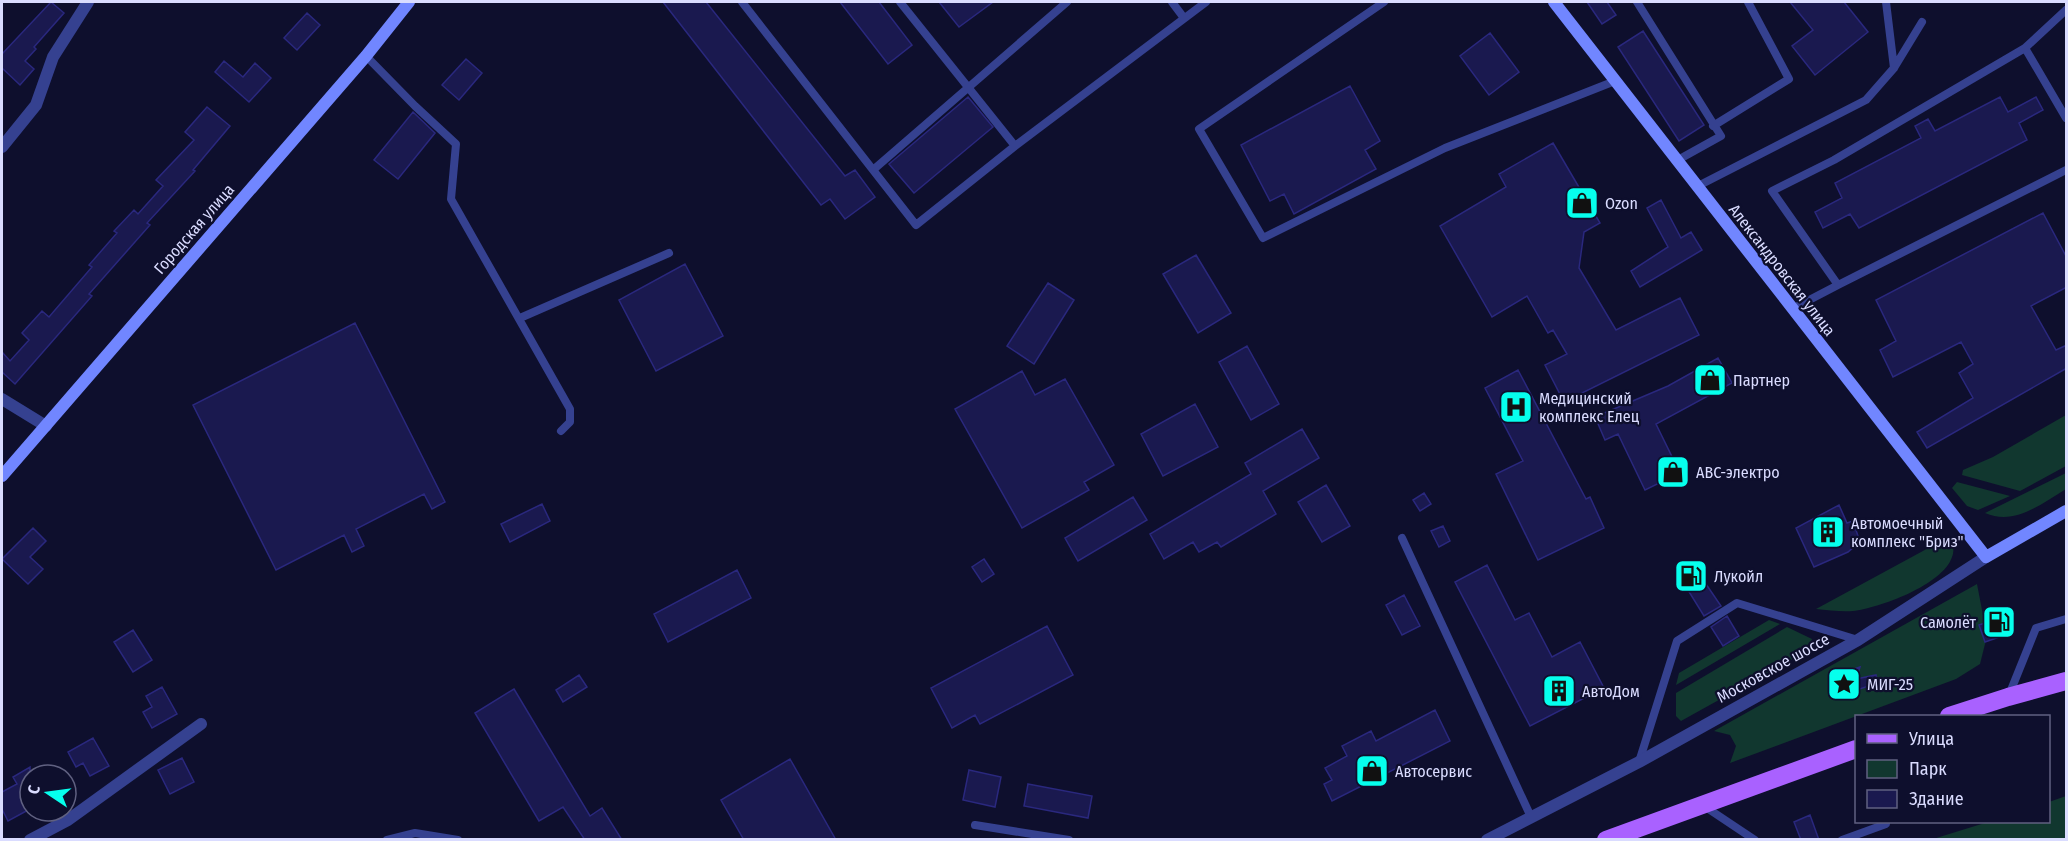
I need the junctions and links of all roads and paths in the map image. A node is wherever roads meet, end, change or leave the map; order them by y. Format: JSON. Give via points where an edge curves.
{"nodes":[{"id":1,"x":88,"y":2,"type":"edge"},
{"id":2,"x":409,"y":2,"type":"edge"},
{"id":3,"x":742,"y":2,"type":"edge"},
{"id":4,"x":900,"y":2,"type":"edge"},
{"id":5,"x":1067,"y":2,"type":"edge"},
{"id":6,"x":1172,"y":2,"type":"edge"},
{"id":7,"x":1206,"y":2,"type":"edge"},
{"id":8,"x":1384,"y":2,"type":"edge"},
{"id":9,"x":1554,"y":2,"type":"edge"},
{"id":10,"x":1637,"y":2,"type":"edge"},
{"id":11,"x":1748,"y":2,"type":"edge"},
{"id":12,"x":1886,"y":2,"type":"edge"},
{"id":13,"x":2067,"y":10,"type":"edge"},
{"id":14,"x":1184,"y":18,"type":"junction"},
{"id":15,"x":1922,"y":21,"type":"dead end"},
{"id":16,"x":2025,"y":48,"type":"junction"},
{"id":17,"x":366,"y":56,"type":"junction"},
{"id":18,"x":1894,"y":68,"type":"junction"},
{"id":19,"x":1615,"y":81,"type":"junction"},
{"id":20,"x":969,"y":87,"type":"junction"},
{"id":21,"x":2067,"y":118,"type":"edge"},
{"id":22,"x":1713,"y":126,"type":"junction"},
{"id":23,"x":1015,"y":146,"type":"junction"},
{"id":24,"x":2,"y":147,"type":"edge"},
{"id":25,"x":1676,"y":161,"type":"junction"},
{"id":26,"x":873,"y":170,"type":"junction"},
{"id":27,"x":2067,"y":170,"type":"edge"},
{"id":28,"x":1696,"y":187,"type":"junction"},
{"id":29,"x":669,"y":253,"type":"dead end"},
{"id":30,"x":1838,"y":285,"type":"junction"},
{"id":31,"x":1792,"y":309,"type":"junction"},
{"id":32,"x":520,"y":318,"type":"junction"},
{"id":33,"x":2,"y":399,"type":"edge"},
{"id":34,"x":46,"y":426,"type":"junction"},
{"id":35,"x":561,"y":431,"type":"dead end"},
{"id":36,"x":2,"y":476,"type":"edge"},
{"id":37,"x":2067,"y":511,"type":"edge"},
{"id":38,"x":1402,"y":538,"type":"dead end"},
{"id":39,"x":1986,"y":557,"type":"junction"},
{"id":40,"x":2067,"y":619,"type":"edge"},
{"id":41,"x":1858,"y":640,"type":"junction"},
{"id":42,"x":2067,"y":681,"type":"edge"},
{"id":43,"x":2008,"y":697,"type":"junction"},
{"id":44,"x":1955,"y":715,"type":"edge"},
{"id":45,"x":201,"y":724,"type":"dead end"},
{"id":46,"x":1855,"y":749,"type":"edge"},
{"id":47,"x":1639,"y":762,"type":"junction"},
{"id":48,"x":1700,"y":804,"type":"junction"},
{"id":49,"x":1531,"y":818,"type":"junction"},
{"id":50,"x":1886,"y":823,"type":"edge"},
{"id":51,"x":975,"y":825,"type":"dead end"},
{"id":52,"x":30,"y":840,"type":"edge"},
{"id":53,"x":387,"y":840,"type":"edge"},
{"id":54,"x":458,"y":840,"type":"edge"},
{"id":55,"x":1069,"y":840,"type":"edge"},
{"id":56,"x":1487,"y":840,"type":"edge"},
{"id":57,"x":1606,"y":840,"type":"edge"},
{"id":58,"x":1755,"y":840,"type":"edge"},
{"id":59,"x":1842,"y":840,"type":"edge"}],
"edges":[{"from":1,"to":24,"type":"street","via":[[53,57],[36,105]]},
{"from":2,"to":17,"type":"street","name":"Городская улица"},
{"from":3,"to":26,"type":"lane"},
{"from":4,"to":20,"type":"lane"},
{"from":5,"to":20,"type":"lane"},
{"from":6,"to":14,"type":"lane"},
{"from":7,"to":14,"type":"lane"},
{"from":8,"to":19,"type":"lane","via":[[1199,129],[1263,238],[1445,148]]},
{"from":9,"to":19,"type":"street","name":"Александровская улица"},
{"from":10,"to":22,"type":"lane"},
{"from":11,"to":22,"type":"lane","via":[[1790,79]]},
{"from":12,"to":18,"type":"lane"},
{"from":13,"to":16,"type":"lane"},
{"from":14,"to":23,"type":"lane"},
{"from":15,"to":18,"type":"lane"},
{"from":16,"to":21,"type":"lane"},
{"from":16,"to":30,"type":"lane","via":[[1834,160],[1772,191]]},
{"from":17,"to":32,"type":"lane","via":[[456,144],[451,199]]},
{"from":17,"to":34,"type":"street","name":"Городская улица"},
{"from":18,"to":28,"type":"lane","via":[[1866,100]]},
{"from":19,"to":25,"type":"street","name":"Александровская улица"},
{"from":20,"to":23,"type":"lane"},
{"from":20,"to":26,"type":"lane"},
{"from":22,"to":25,"type":"lane","via":[[1721,136]]},
{"from":23,"to":26,"type":"lane","via":[[916,225]]},
{"from":25,"to":28,"type":"street","name":"Александровская улица"},
{"from":27,"to":30,"type":"lane"},
{"from":28,"to":31,"type":"street","name":"Александровская улица"},
{"from":29,"to":32,"type":"lane"},
{"from":30,"to":31,"type":"lane"},
{"from":31,"to":39,"type":"street","name":"Александровская улица"},
{"from":32,"to":35,"type":"lane","via":[[570,409],[570,422]]},
{"from":33,"to":34,"type":"street"},
{"from":34,"to":36,"type":"street","name":"Городская улица"},
{"from":37,"to":39,"type":"street","name":"Московское шоссе"},
{"from":38,"to":49,"type":"lane"},
{"from":39,"to":41,"type":"street","name":"Московское шоссе"},
{"from":40,"to":43,"type":"lane","via":[[2036,628]]},
{"from":41,"to":47,"type":"street","name":"Московское шоссе"},
{"from":41,"to":47,"type":"lane","via":[[1737,603],[1677,641]]},
{"from":42,"to":43,"type":"main road"},
{"from":43,"to":44,"type":"main road"},
{"from":45,"to":52,"type":"street","via":[[68,820]]},
{"from":46,"to":48,"type":"main road"},
{"from":47,"to":49,"type":"street","name":"Московское шоссе"},
{"from":48,"to":57,"type":"main road"},
{"from":48,"to":58,"type":"lane"},
{"from":49,"to":56,"type":"street","name":"Московское шоссе"},
{"from":50,"to":59,"type":"lane"},
{"from":51,"to":55,"type":"lane"},
{"from":53,"to":54,"type":"lane","via":[[415,833]]}]}
